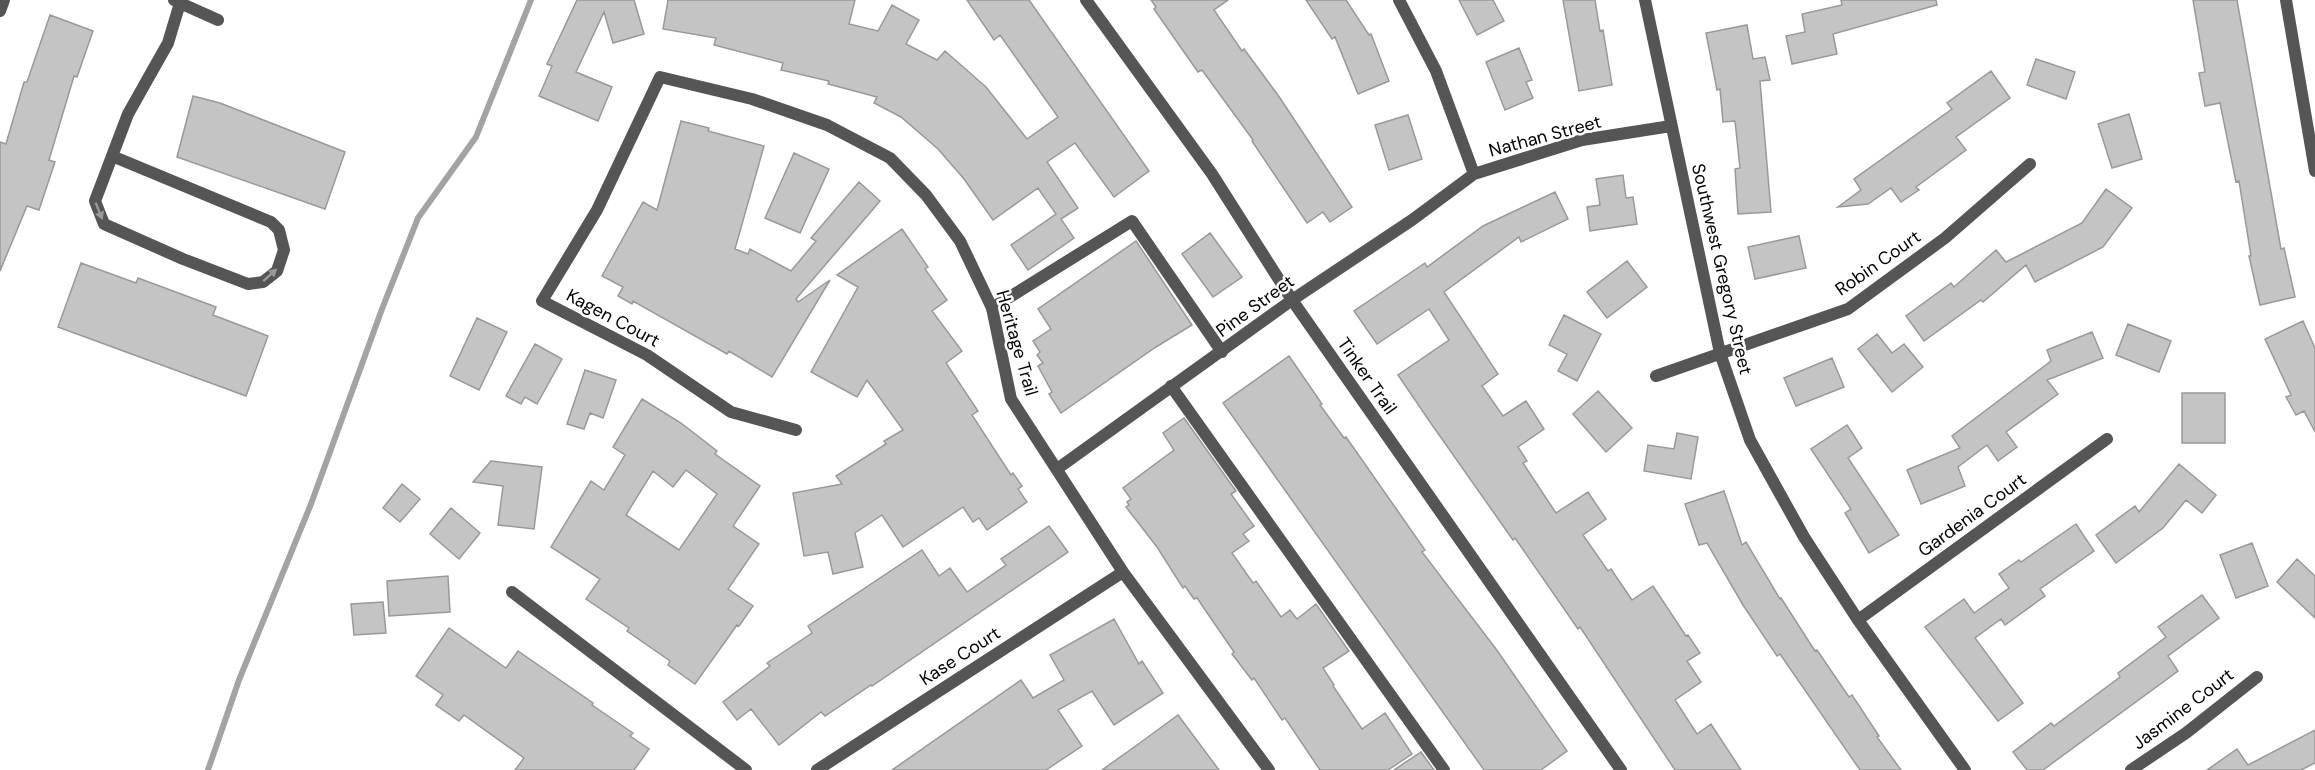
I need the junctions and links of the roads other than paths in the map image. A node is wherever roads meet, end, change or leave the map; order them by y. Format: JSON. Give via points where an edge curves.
{"nodes":[{"id":1,"x":4,"y":0,"type":"edge"},
{"id":2,"x":1086,"y":0,"type":"edge"},
{"id":3,"x":1399,"y":0,"type":"edge"},
{"id":4,"x":1647,"y":0,"type":"edge"},
{"id":5,"x":2286,"y":0,"type":"edge"},
{"id":6,"x":178,"y":1,"type":"edge"},
{"id":7,"x":0,"y":11,"type":"edge"},
{"id":8,"x":218,"y":20,"type":"dead end"},
{"id":9,"x":660,"y":77,"type":"joint"},
{"id":10,"x":1671,"y":126,"type":"junction"},
{"id":11,"x":112,"y":156,"type":"junction"},
{"id":12,"x":2030,"y":164,"type":"dead end"},
{"id":13,"x":2315,"y":171,"type":"edge"},
{"id":14,"x":1474,"y":174,"type":"junction"},
{"id":15,"x":1292,"y":300,"type":"junction"},
{"id":16,"x":992,"y":308,"type":"junction"},
{"id":17,"x":1222,"y":352,"type":"junction"},
{"id":18,"x":1720,"y":353,"type":"junction"},
{"id":19,"x":1656,"y":376,"type":"dead end"},
{"id":20,"x":1171,"y":386,"type":"junction"},
{"id":21,"x":796,"y":430,"type":"dead end"},
{"id":22,"x":2107,"y":439,"type":"dead end"},
{"id":23,"x":1057,"y":469,"type":"junction"},
{"id":24,"x":1123,"y":572,"type":"junction"},
{"id":25,"x":512,"y":592,"type":"dead end"},
{"id":26,"x":1858,"y":620,"type":"junction"},
{"id":27,"x":2256,"y":677,"type":"dead end"},
{"id":28,"x":1614,"y":768,"type":"edge"},
{"id":29,"x":746,"y":770,"type":"edge"},
{"id":30,"x":817,"y":770,"type":"edge"},
{"id":31,"x":1269,"y":770,"type":"edge"},
{"id":32,"x":1444,"y":770,"type":"edge"},
{"id":33,"x":1965,"y":770,"type":"edge"},
{"id":34,"x":2132,"y":770,"type":"edge"}],
"edges":[{"from":1,"to":7,"type":"street"},
{"from":2,"to":15,"type":"street","name":"Tinker Trail","via":[[1212,174]]},
{"from":3,"to":14,"type":"street","name":"Nathan Street","via":[[1436,71]]},
{"from":4,"to":10,"type":"street","name":"Southwest Gregory Street"},
{"from":5,"to":13,"type":"street"},
{"from":6,"to":8,"type":"street"},
{"from":6,"to":11,"type":"street","via":[[168,43],[128,114]]},
{"from":9,"to":16,"type":"street","name":"Heritage Trail","via":[[752,99],[827,125],[890,158],[926,195],[960,241]]},
{"from":9,"to":21,"type":"street","name":"Kagen Court","via":[[597,210],[542,301],[647,355],[731,412]]},
{"from":10,"to":14,"type":"street","name":"Nathan Street","via":[[1582,140]]},
{"from":10,"to":18,"type":"street","name":"Southwest Gregory Street"},
{"from":11,"to":11,"type":"street","one_way":true,"via":[[95,201],[104,224],[248,284],[263,282],[277,271],[284,250],[279,230],[271,222]]},
{"from":12,"to":18,"type":"street","name":"Robin Court","via":[[1945,238],[1848,309]]},
{"from":14,"to":15,"type":"street","name":"Pine Street"},
{"from":15,"to":17,"type":"street","name":"Pine Street"},
{"from":15,"to":28,"type":"street","name":"Tinker Trail"},
{"from":16,"to":17,"type":"street","via":[[1132,221]]},
{"from":16,"to":23,"type":"street","name":"Heritage Trail","via":[[1011,399]]},
{"from":17,"to":20,"type":"street","name":"Pine Street"},
{"from":18,"to":19,"type":"street","name":"Robin Court"},
{"from":18,"to":26,"type":"street","name":"Southwest Gregory Street","via":[[1750,440],[1804,537]]},
{"from":20,"to":23,"type":"street","name":"Pine Street"},
{"from":20,"to":32,"type":"street"},
{"from":22,"to":26,"type":"street","name":"Gardenia Court"},
{"from":23,"to":24,"type":"street","name":"Heritage Trail"},
{"from":24,"to":30,"type":"street","name":"Kase Court"},
{"from":24,"to":31,"type":"street","name":"Heritage Trail"},
{"from":25,"to":29,"type":"street"},
{"from":26,"to":33,"type":"street","name":"Southwest Gregory Street"},
{"from":27,"to":34,"type":"street","name":"Jasmine Court"}]}
